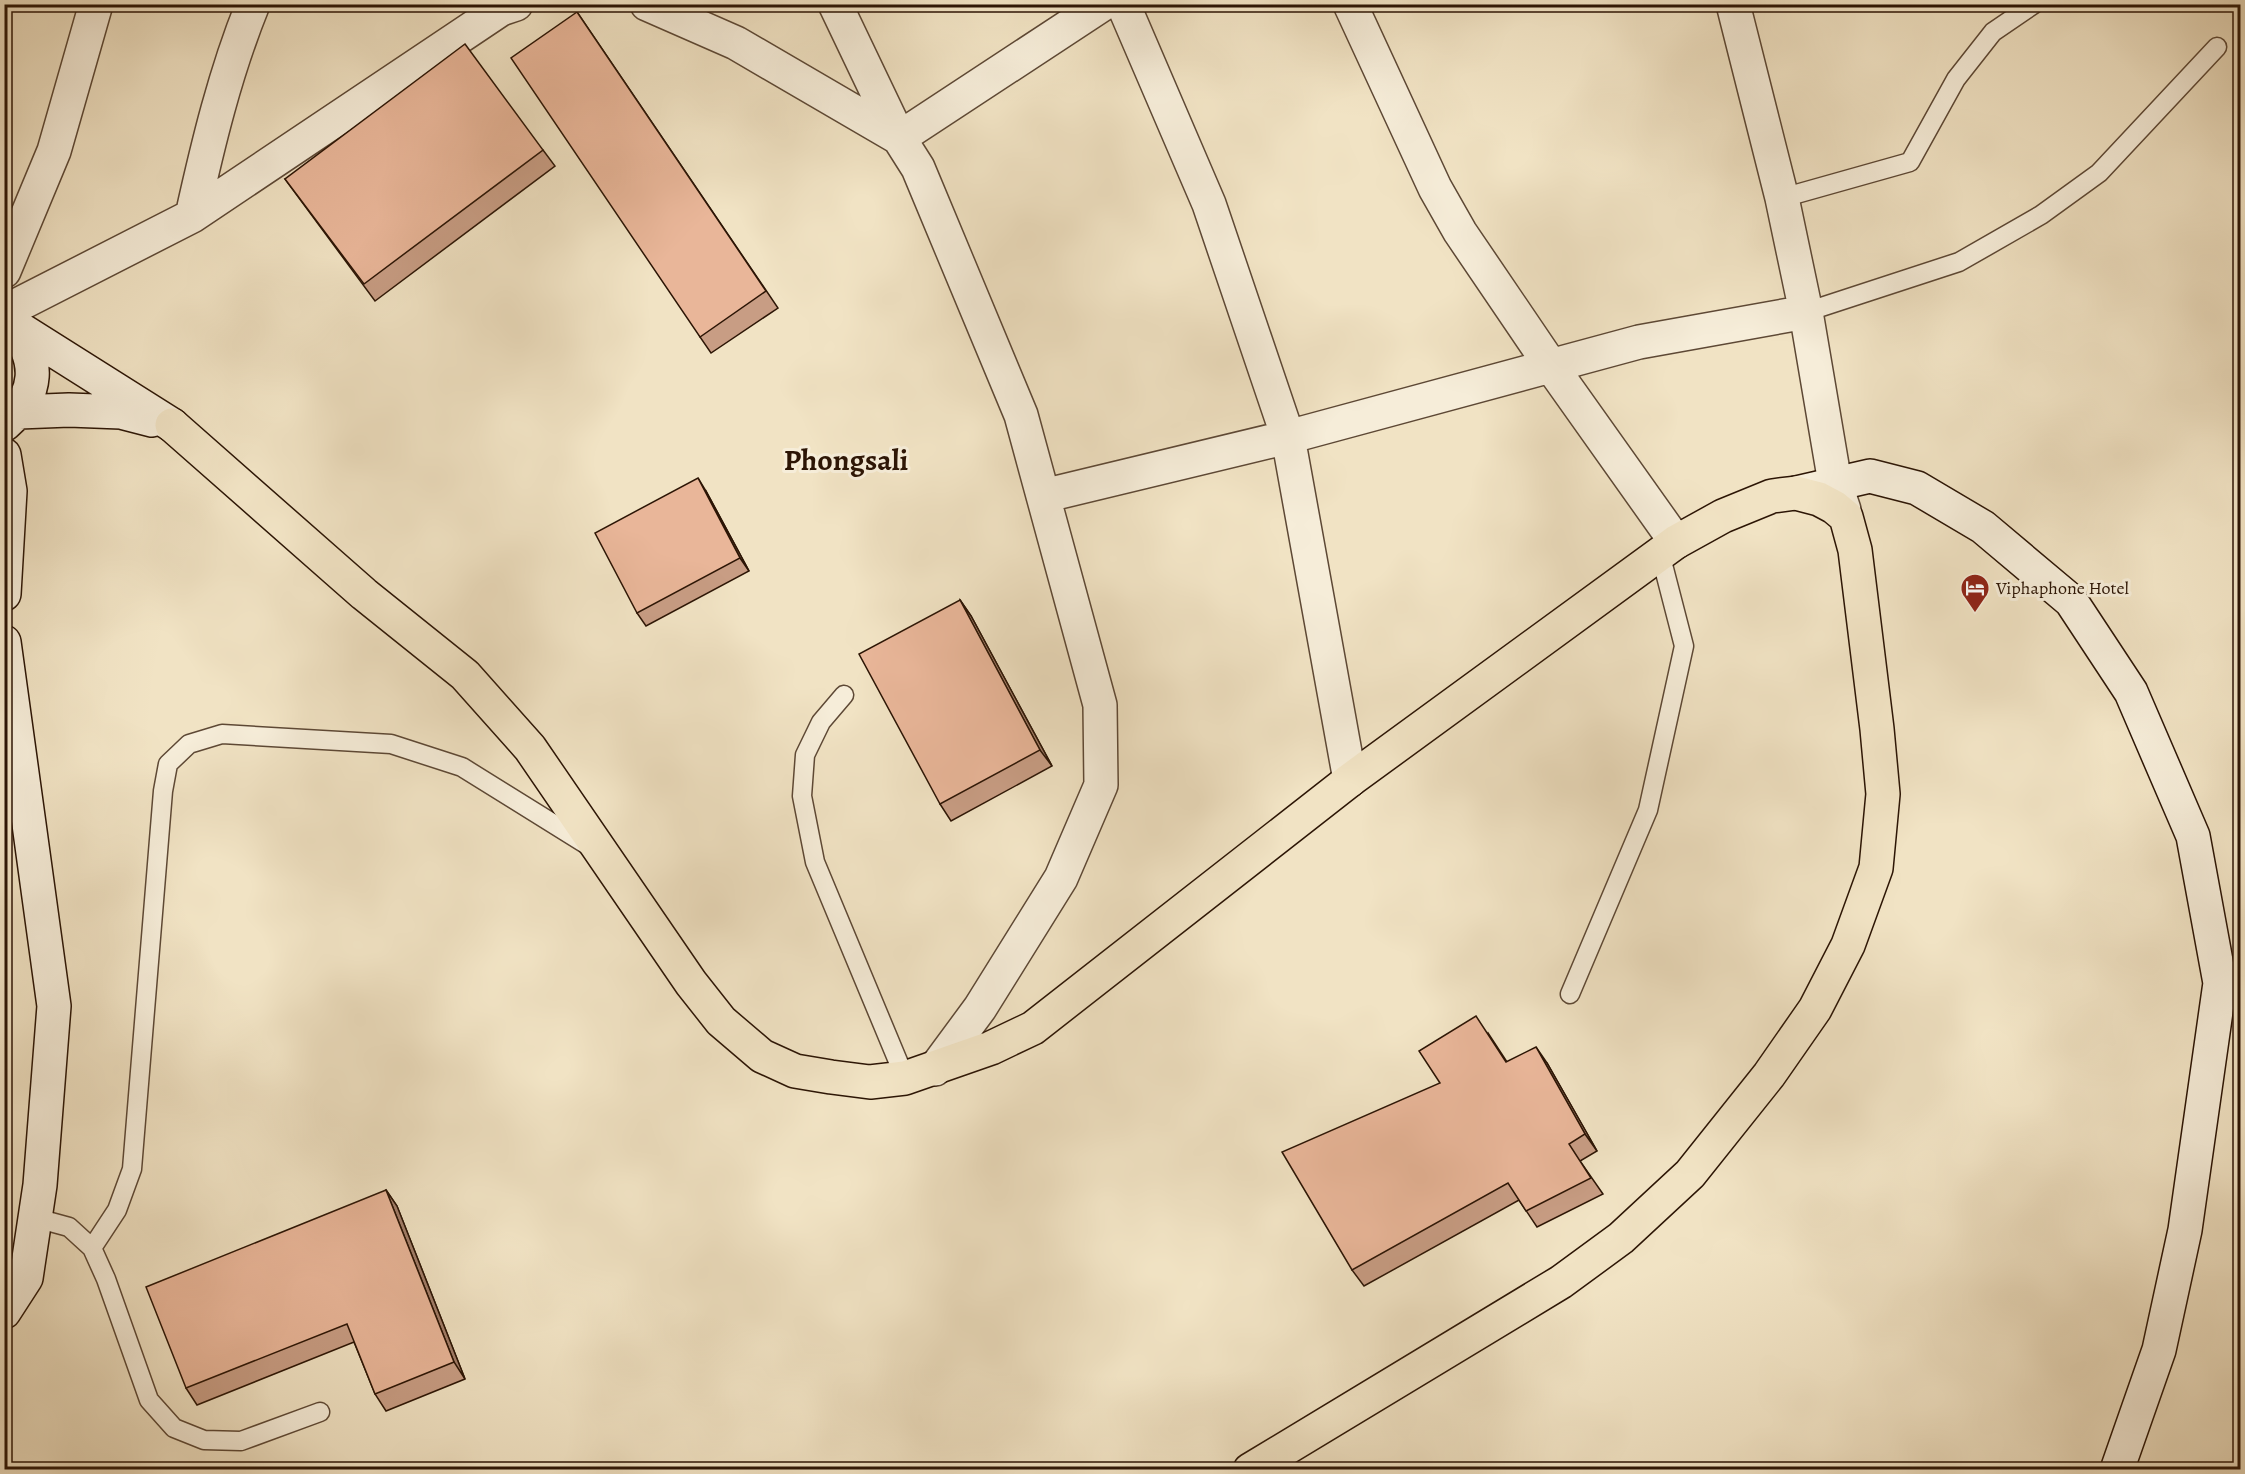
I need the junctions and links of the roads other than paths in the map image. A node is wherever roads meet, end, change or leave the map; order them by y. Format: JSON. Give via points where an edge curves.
{"nodes":[{"id":1,"x":96,"y":4,"type":"edge"},
{"id":2,"x":253,"y":4,"type":"edge"},
{"id":3,"x":516,"y":4,"type":"edge"},
{"id":4,"x":647,"y":4,"type":"edge"},
{"id":5,"x":835,"y":4,"type":"edge"},
{"id":6,"x":1103,"y":4,"type":"edge"},
{"id":7,"x":1122,"y":4,"type":"edge"},
{"id":8,"x":1350,"y":4,"type":"edge"},
{"id":9,"x":1733,"y":4,"type":"edge"},
{"id":10,"x":2034,"y":4,"type":"edge"},
{"id":11,"x":2217,"y":47,"type":"dead end"},
{"id":12,"x":899,"y":138,"type":"junction"},
{"id":13,"x":1782,"y":198,"type":"junction"},
{"id":14,"x":192,"y":216,"type":"junction"},
{"id":15,"x":4,"y":271,"type":"edge"},
{"id":16,"x":1806,"y":312,"type":"junction"},
{"id":17,"x":6,"y":318,"type":"edge"},
{"id":18,"x":1551,"y":366,"type":"junction"},
{"id":19,"x":12,"y":418,"type":"edge"},
{"id":20,"x":171,"y":425,"type":"junction"},
{"id":21,"x":1288,"y":437,"type":"junction"},
{"id":22,"x":4,"y":455,"type":"edge"},
{"id":23,"x":1835,"y":483,"type":"junction"},
{"id":24,"x":1796,"y":493,"type":"junction"},
{"id":25,"x":1043,"y":496,"type":"junction"},
{"id":26,"x":1846,"y":517,"type":"junction"},
{"id":27,"x":1668,"y":547,"type":"junction"},
{"id":28,"x":4,"y":594,"type":"edge"},
{"id":29,"x":4,"y":642,"type":"edge"},
{"id":30,"x":844,"y":695,"type":"dead end"},
{"id":31,"x":1350,"y":780,"type":"junction"},
{"id":32,"x":603,"y":855,"type":"junction"},
{"id":33,"x":1570,"y":994,"type":"dead end"},
{"id":34,"x":920,"y":1074,"type":"junction"},
{"id":35,"x":36,"y":1218,"type":"junction"},
{"id":36,"x":92,"y":1248,"type":"junction"},
{"id":37,"x":4,"y":1312,"type":"edge"},
{"id":38,"x":320,"y":1412,"type":"dead end"},
{"id":39,"x":1250,"y":1470,"type":"edge"},
{"id":40,"x":2117,"y":1470,"type":"edge"}],
"edges":[{"from":1,"to":15,"type":"street","via":[[54,151]]},
{"from":2,"to":14,"type":"street","via":[[208,143]]},
{"from":3,"to":14,"type":"street","via":[[501,9]]},
{"from":4,"to":12,"type":"street","via":[[736,43]]},
{"from":5,"to":12,"type":"street"},
{"from":6,"to":12,"type":"street"},
{"from":7,"to":21,"type":"street","via":[[1209,204]]},
{"from":8,"to":18,"type":"street","via":[[1435,188],[1460,232]]},
{"from":9,"to":13,"type":"street"},
{"from":10,"to":13,"type":"lane","via":[[1993,32],[1963,69],[1910,162]]},
{"from":11,"to":16,"type":"lane","via":[[2098,173],[2041,215],[1959,262]]},
{"from":12,"to":25,"type":"street","via":[[918,168],[1021,415]]},
{"from":13,"to":16,"type":"street"},
{"from":14,"to":17,"type":"street"},
{"from":16,"to":18,"type":"street","via":[[1639,342]]},
{"from":16,"to":23,"type":"street"},
{"from":17,"to":19,"type":"street","via":[[25,341],[33,365],[30,390]]},
{"from":17,"to":20,"type":"street"},
{"from":18,"to":21,"type":"street"},
{"from":18,"to":27,"type":"street"},
{"from":19,"to":20,"type":"street","via":[[69,410],[121,412]]},
{"from":20,"to":32,"type":"highway","via":[[363,594],[465,675],[530,748]]},
{"from":21,"to":25,"type":"street"},
{"from":21,"to":31,"type":"street"},
{"from":22,"to":28,"type":"street","via":[[10,491]]},
{"from":23,"to":24,"type":"street"},
{"from":23,"to":26,"type":"street"},
{"from":23,"to":40,"type":"street","via":[[1870,476],[1917,488],[1983,527],[2071,602],[2131,692],[2193,836],[2220,983],[2184,1230],[2160,1350]]},
{"from":24,"to":26,"type":"highway","via":[[1820,499]]},
{"from":24,"to":27,"type":"highway","via":[[1772,496],[1723,516]]},
{"from":25,"to":34,"type":"street","via":[[1100,705],[1101,785],[1061,878],[980,1008]]},
{"from":26,"to":39,"type":"highway","via":[[1855,550],[1883,794],[1876,868],[1848,945],[1815,1009],[1770,1075],[1690,1174],[1621,1238],[1561,1282]]},
{"from":27,"to":31,"type":"highway"},
{"from":27,"to":33,"type":"lane","via":[[1684,646],[1648,810]]},
{"from":29,"to":35,"type":"street","via":[[54,1006]]},
{"from":30,"to":34,"type":"lane","via":[[821,722],[805,755],[802,796],[815,862]]},
{"from":31,"to":34,"type":"highway","via":[[1033,1028]]},
{"from":32,"to":34,"type":"highway","via":[[709,1006],[762,1056],[795,1071],[870,1082]]},
{"from":32,"to":36,"type":"lane","via":[[462,767],[391,744],[222,734],[189,744],[168,764],[163,791],[132,1169],[117,1210]]},
{"from":35,"to":36,"type":"lane","via":[[69,1227]]},
{"from":35,"to":37,"type":"street","via":[[26,1278]]},
{"from":36,"to":38,"type":"lane","via":[[149,1400],[174,1428],[204,1440],[241,1442]]}]}
